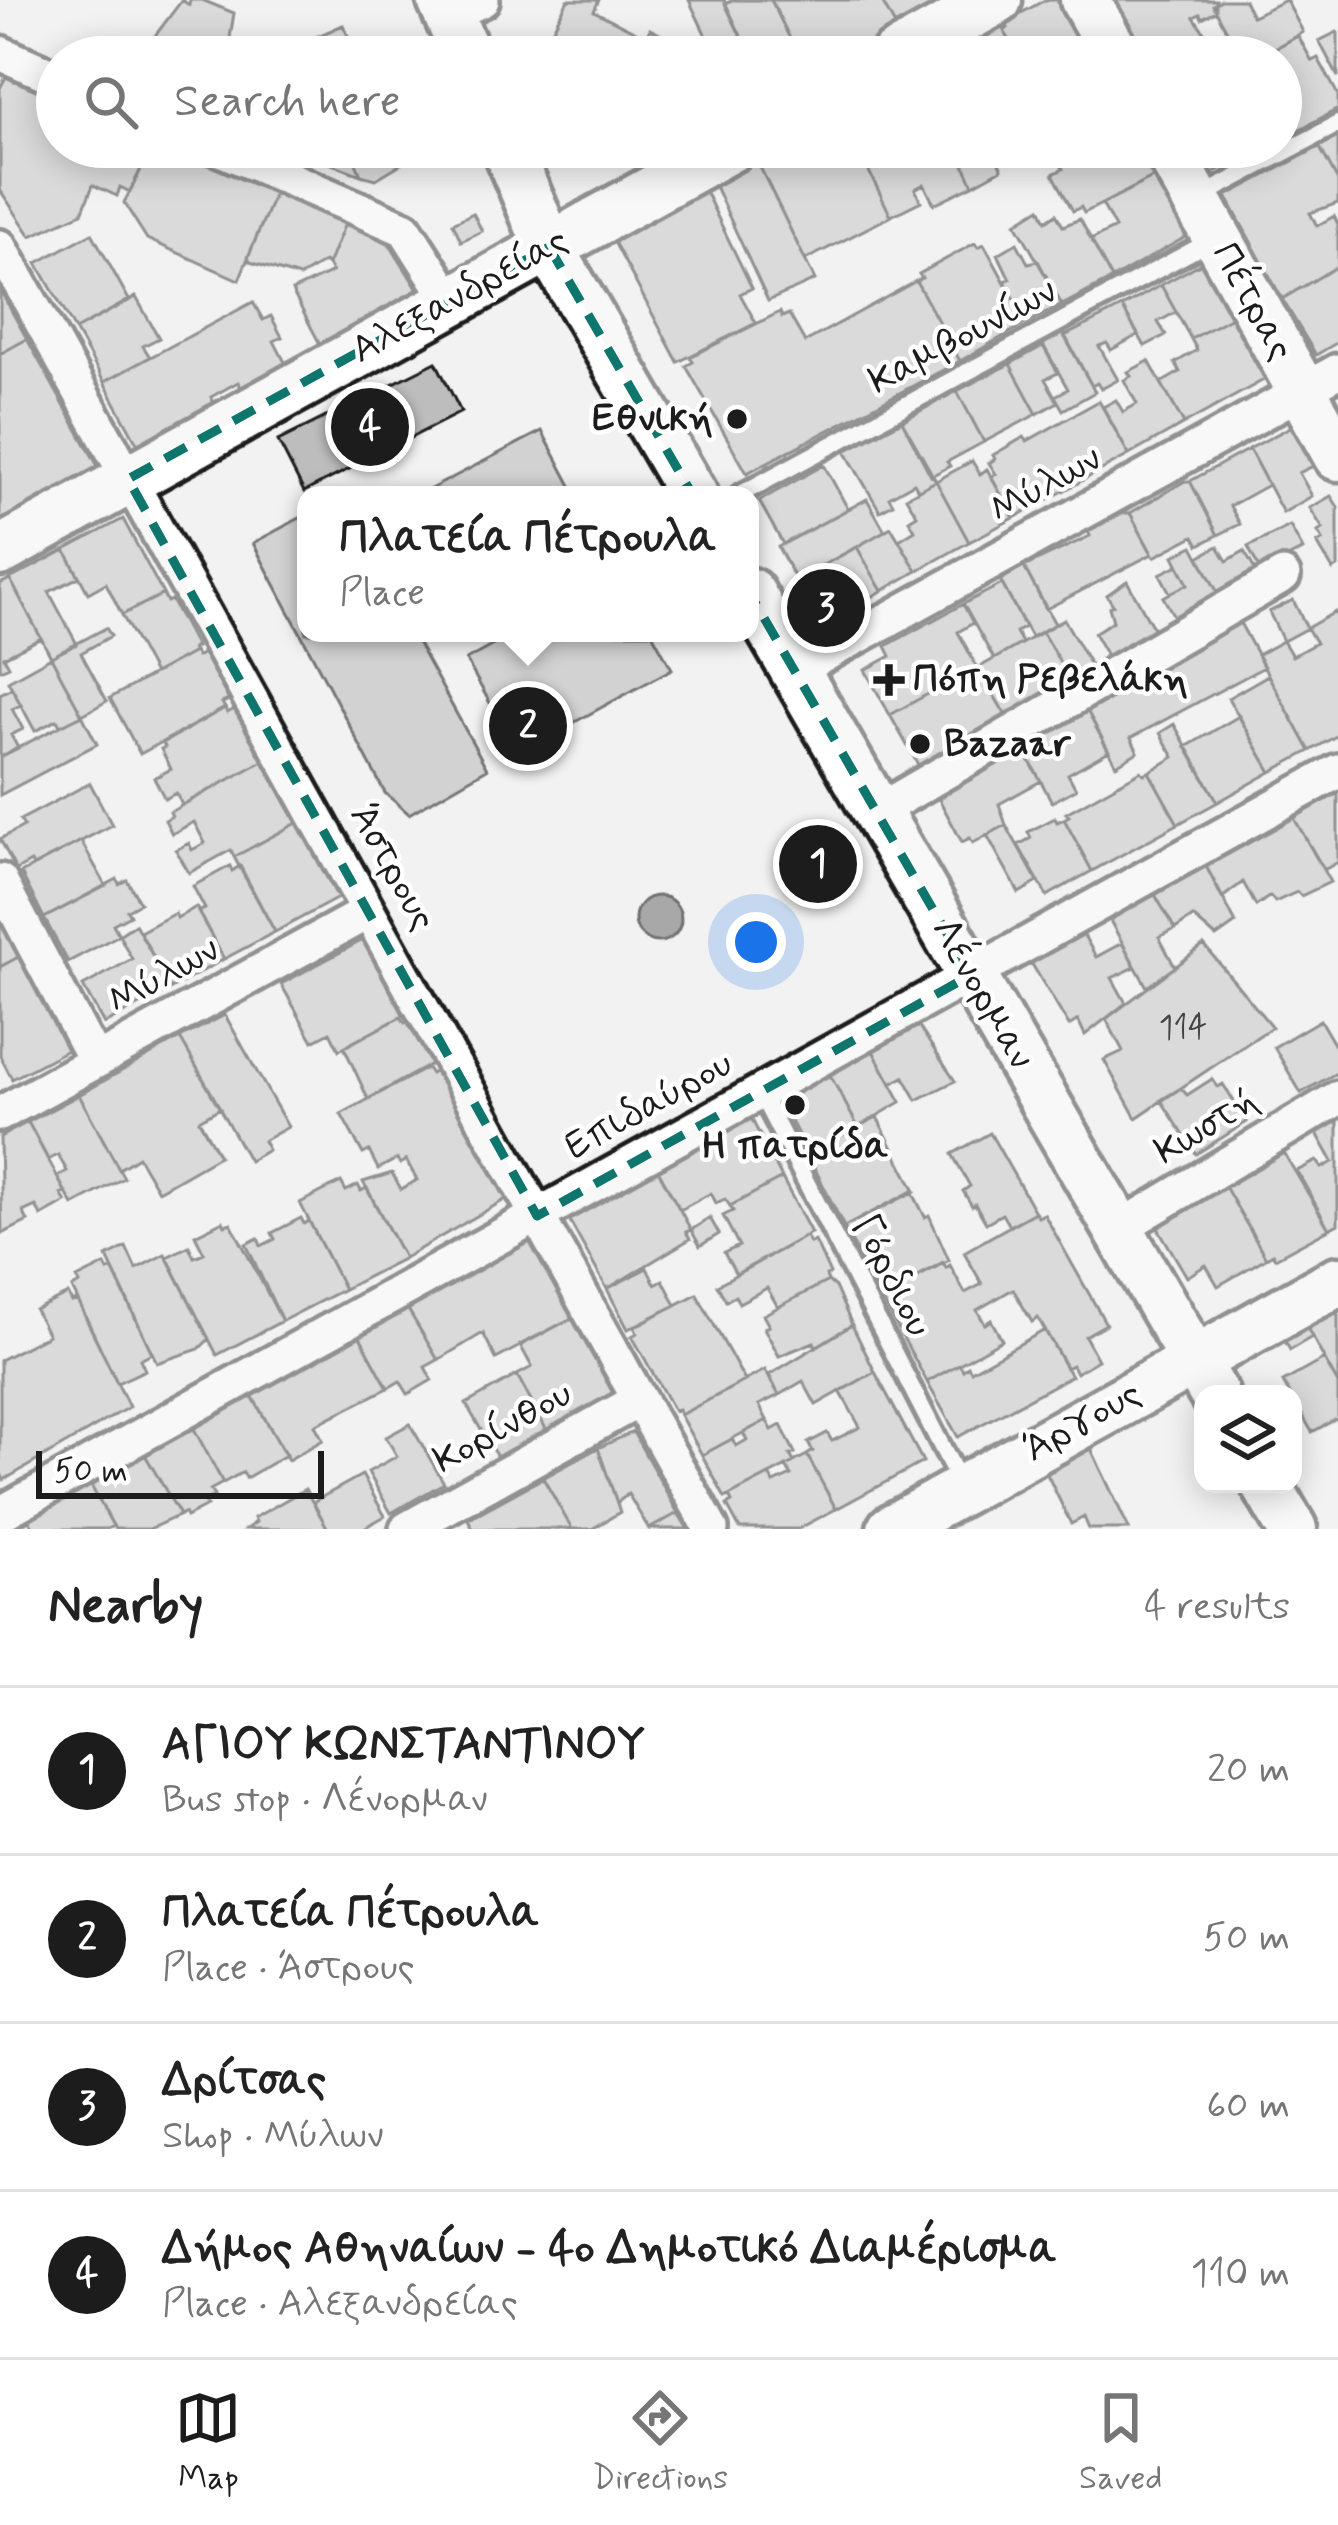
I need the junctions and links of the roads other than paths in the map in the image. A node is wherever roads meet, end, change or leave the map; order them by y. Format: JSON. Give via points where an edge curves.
{"nodes":[{"id":1,"x":997,"y":0,"type":"edge"},
{"id":2,"x":1085,"y":0,"type":"edge"},
{"id":3,"x":932,"y":36,"type":"edge"},
{"id":4,"x":1105,"y":36,"type":"edge"},
{"id":5,"x":0,"y":53,"type":"edge"},
{"id":6,"x":36,"y":69,"type":"edge"},
{"id":7,"x":1338,"y":124,"type":"edge"},
{"id":8,"x":1302,"y":150,"type":"edge"},
{"id":9,"x":264,"y":168,"type":"edge"},
{"id":10,"x":515,"y":168,"type":"edge"},
{"id":11,"x":693,"y":168,"type":"edge"},
{"id":12,"x":1178,"y":168,"type":"edge"},
{"id":13,"x":1277,"y":168,"type":"edge"},
{"id":14,"x":1206,"y":219,"type":"junction"},
{"id":15,"x":0,"y":247,"type":"edge"},
{"id":16,"x":549,"y":247,"type":"junction"},
{"id":17,"x":450,"y":300,"type":"junction"},
{"id":18,"x":1320,"y":381,"type":"edge"},
{"id":19,"x":1338,"y":456,"type":"edge"},
{"id":20,"x":128,"y":479,"type":"junction"},
{"id":21,"x":688,"y":486,"type":"edge"},
{"id":22,"x":755,"y":486,"type":"edge"},
{"id":23,"x":0,"y":551,"type":"edge"},
{"id":24,"x":1283,"y":576,"type":"dead end"},
{"id":25,"x":759,"y":609,"type":"edge"},
{"id":26,"x":795,"y":671,"type":"junction"},
{"id":27,"x":1338,"y":771,"type":"edge"},
{"id":28,"x":876,"y":812,"type":"junction"},
{"id":29,"x":0,"y":881,"type":"edge"},
{"id":30,"x":368,"y":912,"type":"junction"},
{"id":31,"x":971,"y":975,"type":"junction"},
{"id":32,"x":95,"y":1061,"type":"junction"},
{"id":33,"x":760,"y":1092,"type":"junction"},
{"id":34,"x":1338,"y":1098,"type":"edge"},
{"id":35,"x":0,"y":1114,"type":"edge"},
{"id":36,"x":537,"y":1216,"type":"junction"},
{"id":37,"x":1118,"y":1229,"type":"junction"},
{"id":38,"x":1338,"y":1281,"type":"edge"},
{"id":39,"x":1204,"y":1377,"type":"edge"},
{"id":40,"x":640,"y":1400,"type":"junction"},
{"id":41,"x":963,"y":1489,"type":"junction"},
{"id":42,"x":1271,"y":1493,"type":"edge"},
{"id":43,"x":4,"y":1515,"type":"edge"},
{"id":44,"x":407,"y":1529,"type":"edge"},
{"id":45,"x":711,"y":1529,"type":"edge"},
{"id":46,"x":892,"y":1529,"type":"edge"},
{"id":47,"x":1292,"y":1529,"type":"edge"}],
"edges":[{"from":1,"to":3,"type":"main road"},
{"from":2,"to":4,"type":"main road"},
{"from":5,"to":6,"type":"street"},
{"from":7,"to":8,"type":"lane","name":"Καμβουνίων"},
{"from":9,"to":17,"type":"street","via":[[405,230]]},
{"from":10,"to":16,"type":"main road"},
{"from":11,"to":16,"type":"main road","name":"Αλεξανδρείας"},
{"from":12,"to":14,"type":"main road","name":"Πέτρας"},
{"from":13,"to":14,"type":"lane","name":"Καμβουνίων"},
{"from":14,"to":18,"type":"main road","name":"Πέτρας"},
{"from":14,"to":22,"type":"lane","name":"Καμβουνίων"},
{"from":15,"to":20,"type":"street","name":"Άστρους"},
{"from":16,"to":17,"type":"main road","name":"Αλεξανδρείας"},
{"from":16,"to":21,"type":"main road"},
{"from":17,"to":20,"type":"main road","name":"Αλεξανδρείας"},
{"from":18,"to":19,"type":"main road","name":"Πέτρας"},
{"from":18,"to":26,"type":"street","name":"Μύλων"},
{"from":20,"to":23,"type":"main road","name":"Αλεξανδρείας"},
{"from":20,"to":30,"type":"street","name":"Άστρους"},
{"from":24,"to":28,"type":"street"},
{"from":25,"to":26,"type":"main road","name":"Λένορμαν"},
{"from":26,"to":28,"type":"main road","name":"Λένορμαν"},
{"from":27,"to":31,"type":"street","name":"Επιδαύρου"},
{"from":28,"to":31,"type":"main road","name":"Λένορμαν"},
{"from":29,"to":32,"type":"street"},
{"from":30,"to":32,"type":"street","name":"Μύλων"},
{"from":30,"to":36,"type":"street","name":"Άστρους"},
{"from":31,"to":33,"type":"street","name":"Επιδαύρου"},
{"from":31,"to":37,"type":"main road","name":"Λένορμαν"},
{"from":32,"to":35,"type":"street","name":"Μύλων"},
{"from":33,"to":36,"type":"street","name":"Επιδαύρου"},
{"from":33,"to":41,"type":"lane","name":"Γόρδιου"},
{"from":34,"to":37,"type":"street","name":"Κωστή"},
{"from":36,"to":40,"type":"street","name":"Άστρους"},
{"from":36,"to":43,"type":"street","name":"Επιδαύρου"},
{"from":37,"to":39,"type":"main road","name":"Λένορμαν"},
{"from":38,"to":39,"type":"main road","name":"Άργους"},
{"from":39,"to":41,"type":"main road","name":"Άργους"},
{"from":40,"to":44,"type":"street","name":"Κορίνθου"},
{"from":40,"to":45,"type":"street","name":"Άστρους"},
{"from":41,"to":46,"type":"main road","name":"Άργους"},
{"from":42,"to":47,"type":"main road"}]}
